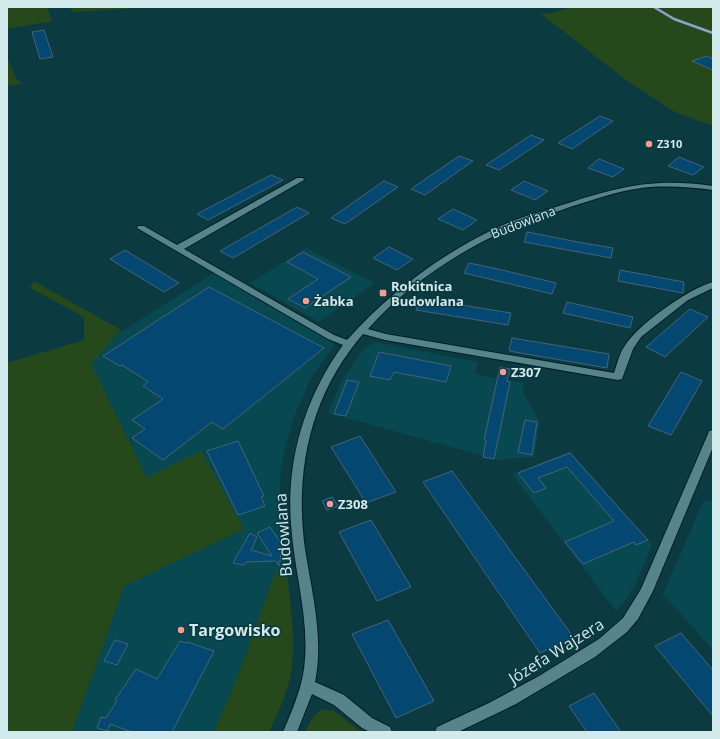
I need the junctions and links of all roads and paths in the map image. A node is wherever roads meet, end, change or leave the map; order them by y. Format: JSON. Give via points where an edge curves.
{"nodes":[{"id":1,"x":300,"y":180,"type":"dead end"},
{"id":2,"x":713,"y":188,"type":"edge"},
{"id":3,"x":141,"y":228,"type":"dead end"},
{"id":4,"x":177,"y":248,"type":"junction"},
{"id":5,"x":713,"y":285,"type":"edge"},
{"id":6,"x":362,"y":330,"type":"junction"},
{"id":7,"x":350,"y":344,"type":"junction"},
{"id":8,"x":713,"y":434,"type":"edge"},
{"id":9,"x":307,"y":686,"type":"junction"},
{"id":10,"x":290,"y":732,"type":"edge"},
{"id":11,"x":385,"y":732,"type":"edge"},
{"id":12,"x":442,"y":732,"type":"edge"}],
"edges":[{"from":1,"to":4,"type":"street"},
{"from":2,"to":6,"type":"street","name":"Budowlana","via":[[679,185],[632,187],[518,222],[483,238],[429,271]]},
{"from":3,"to":4,"type":"street"},
{"from":4,"to":7,"type":"street","via":[[331,337]]},
{"from":5,"to":6,"type":"street","via":[[685,298],[638,335],[628,348],[618,377],[385,337]]},
{"from":6,"to":7,"type":"street","name":"Budowlana"},
{"from":7,"to":9,"type":"street","name":"Budowlana","via":[[333,366],[316,400],[303,437],[297,481],[297,530],[310,632],[311,666]]},
{"from":8,"to":12,"type":"street","name":"Józefa Wajzera","via":[[647,591],[628,622],[595,650],[546,682]]},
{"from":9,"to":10,"type":"street","name":"Budowlana"},
{"from":9,"to":11,"type":"street","via":[[339,700],[367,723]]}]}
